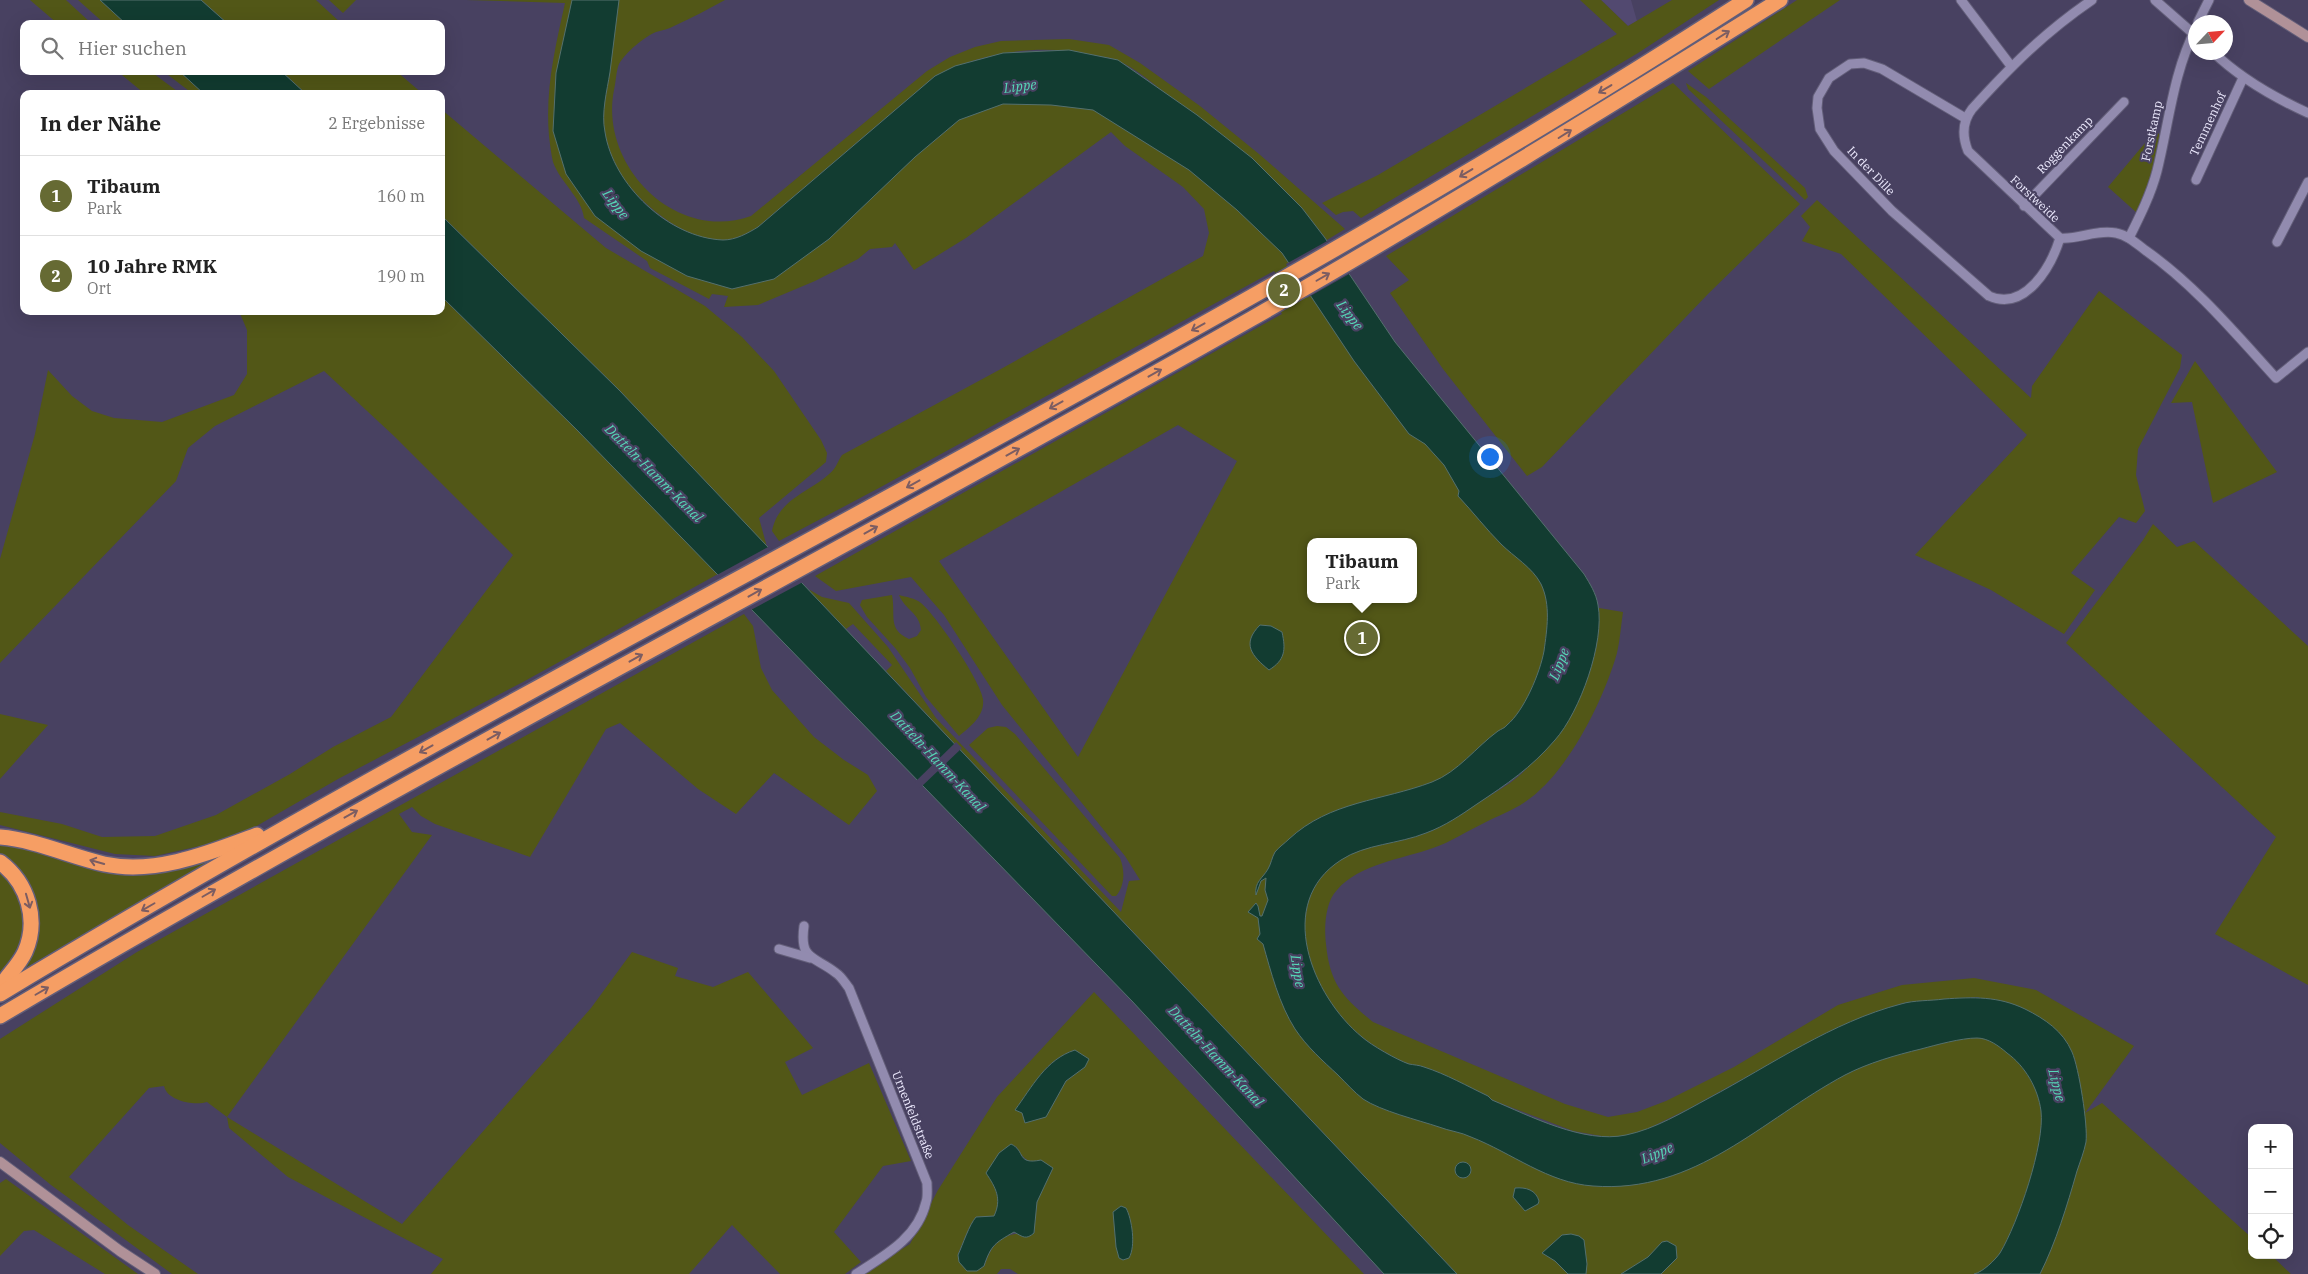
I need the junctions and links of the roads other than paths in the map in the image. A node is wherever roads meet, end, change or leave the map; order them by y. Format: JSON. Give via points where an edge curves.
{"nodes":[{"id":1,"x":1746,"y":0,"type":"edge"},
{"id":2,"x":1780,"y":0,"type":"edge"},
{"id":3,"x":1961,"y":0,"type":"edge"},
{"id":4,"x":2092,"y":0,"type":"edge"},
{"id":5,"x":2155,"y":0,"type":"edge"},
{"id":6,"x":2209,"y":0,"type":"edge"},
{"id":7,"x":2248,"y":0,"type":"edge"},
{"id":8,"x":2202,"y":15,"type":"edge"},
{"id":9,"x":2188,"y":26,"type":"edge"},
{"id":10,"x":2308,"y":38,"type":"edge"},
{"id":11,"x":2188,"y":51,"type":"edge"},
{"id":12,"x":2222,"y":60,"type":"edge"},
{"id":13,"x":2010,"y":66,"type":"junction"},
{"id":14,"x":2243,"y":78,"type":"junction"},
{"id":15,"x":2124,"y":102,"type":"dead end"},
{"id":16,"x":2308,"y":113,"type":"edge"},
{"id":17,"x":1965,"y":118,"type":"junction"},
{"id":18,"x":2196,"y":180,"type":"dead end"},
{"id":19,"x":2308,"y":182,"type":"edge"},
{"id":20,"x":2024,"y":206,"type":"junction"},
{"id":21,"x":2060,"y":238,"type":"junction"},
{"id":22,"x":2128,"y":238,"type":"junction"},
{"id":23,"x":2277,"y":242,"type":"dead end"},
{"id":24,"x":2308,"y":352,"type":"edge"},
{"id":25,"x":296,"y":821,"type":"junction"},
{"id":26,"x":0,"y":837,"type":"edge"},
{"id":27,"x":0,"y":862,"type":"edge"},
{"id":28,"x":804,"y":926,"type":"dead end"},
{"id":29,"x":779,"y":949,"type":"dead end"},
{"id":30,"x":810,"y":958,"type":"junction"},
{"id":31,"x":0,"y":986,"type":"edge"},
{"id":32,"x":0,"y":994,"type":"edge"},
{"id":33,"x":0,"y":1016,"type":"edge"},
{"id":34,"x":0,"y":1162,"type":"edge"},
{"id":35,"x":155,"y":1274,"type":"edge"},
{"id":36,"x":856,"y":1274,"type":"edge"}],
"edges":[{"from":1,"to":25,"type":"highway","one_way":true,"via":[[1647,64],[1241,304]]},
{"from":33,"to":2,"type":"highway","one_way":true,"via":[[316,833],[1251,319],[1534,154]]},
{"from":3,"to":13,"type":"street"},
{"from":4,"to":13,"type":"street"},
{"from":5,"to":9,"type":"street"},
{"from":6,"to":8,"type":"street"},
{"from":7,"to":10,"type":"main road"},
{"from":11,"to":22,"type":"street","name":"Forstkamp","via":[[2174,88],[2156,172],[2142,212]]},
{"from":12,"to":14,"type":"street"},
{"from":13,"to":17,"type":"street"},
{"from":14,"to":16,"type":"street"},
{"from":14,"to":18,"type":"street","name":"Temmenhof"},
{"from":15,"to":20,"type":"street","name":"Roggenkamp"},
{"from":17,"to":20,"type":"street","name":"Forstweide","via":[[1963,135],[1968,151]]},
{"from":17,"to":21,"type":"street","name":"In der Dille","via":[[1882,69],[1864,63],[1850,64],[1829,78],[1818,97],[1820,130],[1834,151],[1892,211],[1989,296],[2004,301],[2022,295],[2049,263]]},
{"from":19,"to":23,"type":"street"},
{"from":20,"to":21,"type":"street","name":"Forstweide"},
{"from":21,"to":22,"type":"street","name":"Forstweide","via":[[2116,232]]},
{"from":22,"to":24,"type":"street","name":"Forstweide","via":[[2187,284],[2276,378]]},
{"from":25,"to":26,"type":"highway","one_way":true,"via":[[180,861],[139,866],[105,864],[32,842]]},
{"from":25,"to":32,"type":"highway","one_way":true},
{"from":27,"to":31,"type":"highway","one_way":true,"via":[[15,875],[24,889],[32,918],[24,954]]},
{"from":28,"to":30,"type":"street","via":[[804,948]]},
{"from":29,"to":30,"type":"street","name":"Urnenfeldstraße"},
{"from":30,"to":36,"type":"street","name":"Urnenfeldstraße","via":[[836,973],[849,988],[927,1183],[927,1202],[910,1233],[886,1256]]},
{"from":34,"to":35,"type":"main road"}]}
